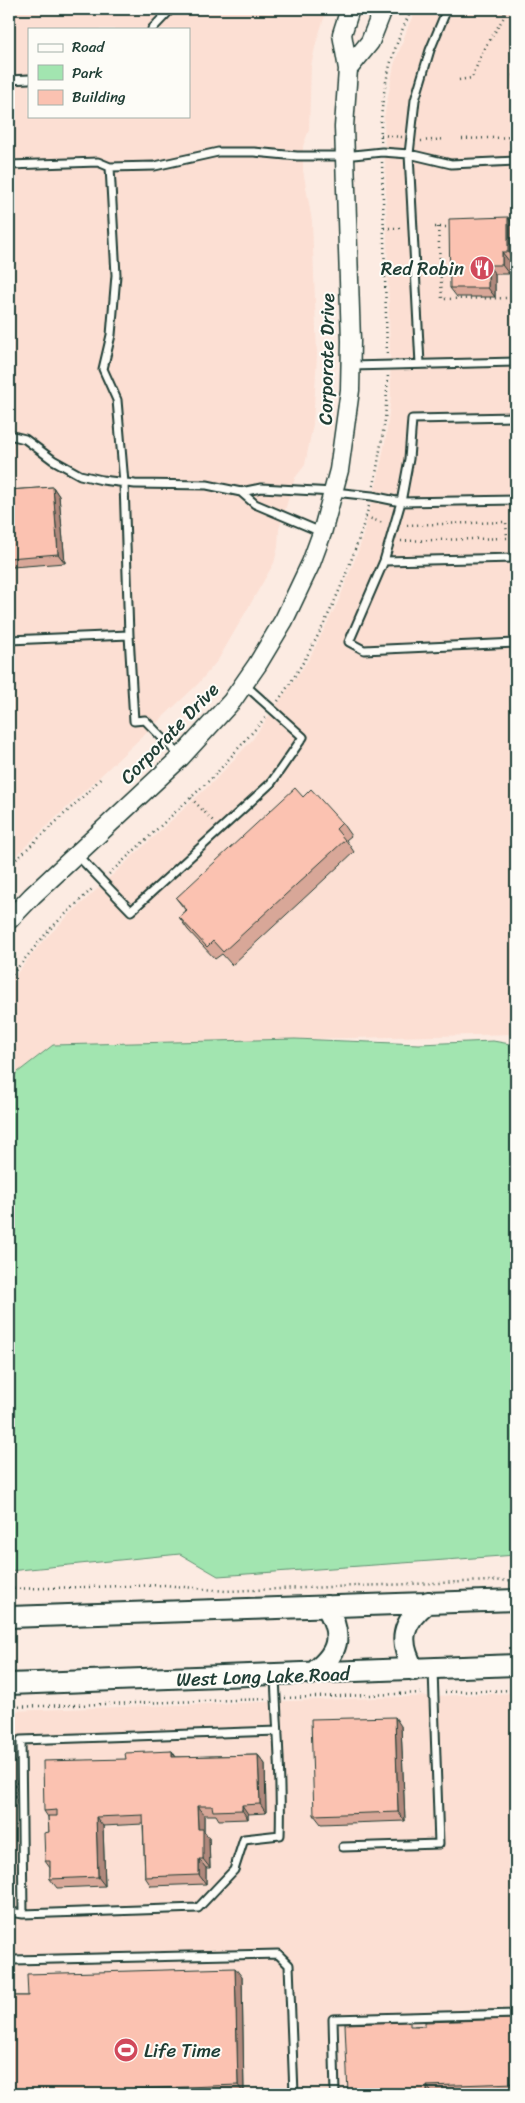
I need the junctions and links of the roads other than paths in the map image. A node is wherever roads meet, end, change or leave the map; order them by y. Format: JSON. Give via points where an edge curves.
{"nodes":[{"id":1,"x":172,"y":9,"type":"edge"},
{"id":2,"x":350,"y":9,"type":"edge"},
{"id":3,"x":384,"y":9,"type":"edge"},
{"id":4,"x":447,"y":9,"type":"edge"},
{"id":5,"x":153,"y":28,"type":"edge"},
{"id":6,"x":348,"y":69,"type":"junction"},
{"id":7,"x":28,"y":79,"type":"edge"},
{"id":8,"x":9,"y":80,"type":"edge"},
{"id":9,"x":409,"y":154,"type":"junction"},
{"id":10,"x":344,"y":156,"type":"junction"},
{"id":11,"x":516,"y":161,"type":"edge"},
{"id":12,"x":9,"y":166,"type":"edge"},
{"id":13,"x":110,"y":167,"type":"junction"},
{"id":14,"x":516,"y":362,"type":"edge"},
{"id":15,"x":420,"y":364,"type":"junction"},
{"id":16,"x":351,"y":366,"type":"junction"},
{"id":17,"x":516,"y":416,"type":"edge"},
{"id":18,"x":9,"y":436,"type":"edge"},
{"id":19,"x":124,"y":483,"type":"junction"},
{"id":20,"x":241,"y":492,"type":"junction"},
{"id":21,"x":334,"y":492,"type":"junction"},
{"id":22,"x":516,"y":500,"type":"edge"},
{"id":23,"x":401,"y":502,"type":"junction"},
{"id":24,"x":322,"y":533,"type":"junction"},
{"id":25,"x":516,"y":558,"type":"edge"},
{"id":26,"x":384,"y":561,"type":"junction"},
{"id":27,"x":129,"y":635,"type":"junction"},
{"id":28,"x":9,"y":640,"type":"edge"},
{"id":29,"x":516,"y":643,"type":"edge"},
{"id":30,"x":244,"y":684,"type":"junction"},
{"id":31,"x":181,"y":757,"type":"junction"},
{"id":32,"x":76,"y":854,"type":"junction"},
{"id":33,"x":9,"y":920,"type":"edge"},
{"id":34,"x":516,"y":1600,"type":"edge"},
{"id":35,"x":428,"y":1602,"type":"junction"},
{"id":36,"x":326,"y":1606,"type":"junction"},
{"id":37,"x":9,"y":1617,"type":"edge"},
{"id":38,"x":516,"y":1665,"type":"edge"},
{"id":39,"x":423,"y":1670,"type":"junction"},
{"id":40,"x":311,"y":1674,"type":"junction"},
{"id":41,"x":275,"y":1675,"type":"junction"},
{"id":42,"x":9,"y":1684,"type":"edge"},
{"id":43,"x":278,"y":1731,"type":"junction"},
{"id":44,"x":343,"y":1847,"type":"dead end"},
{"id":45,"x":9,"y":1912,"type":"edge"},
{"id":46,"x":23,"y":1914,"type":"junction"},
{"id":47,"x":9,"y":1961,"type":"edge"},
{"id":48,"x":516,"y":2014,"type":"edge"},
{"id":49,"x":294,"y":2094,"type":"edge"},
{"id":50,"x":335,"y":2094,"type":"edge"}],
"edges":[{"from":1,"to":5,"type":"lane"},
{"from":2,"to":6,"type":"street","name":"Corporate Drive","via":[[342,34]]},
{"from":3,"to":6,"type":"street","via":[[370,42]]},
{"from":4,"to":9,"type":"lane","via":[[415,100]]},
{"from":6,"to":10,"type":"street","name":"Corporate Drive"},
{"from":7,"to":8,"type":"lane"},
{"from":9,"to":10,"type":"lane","via":[[382,152]]},
{"from":9,"to":11,"type":"lane","via":[[451,164]]},
{"from":9,"to":15,"type":"lane"},
{"from":10,"to":13,"type":"lane","via":[[218,152],[155,166]]},
{"from":10,"to":16,"type":"street","name":"Corporate Drive"},
{"from":12,"to":13,"type":"lane","via":[[98,162]]},
{"from":13,"to":19,"type":"lane","via":[[116,275],[111,335],[103,368],[117,400]]},
{"from":14,"to":15,"type":"lane"},
{"from":15,"to":16,"type":"lane"},
{"from":16,"to":21,"type":"street","name":"Corporate Drive","via":[[345,434]]},
{"from":17,"to":23,"type":"lane","via":[[412,419]]},
{"from":18,"to":19,"type":"lane","via":[[25,439],[52,460],[80,475]]},
{"from":19,"to":20,"type":"lane","via":[[207,485]]},
{"from":19,"to":27,"type":"lane"},
{"from":20,"to":21,"type":"lane","via":[[262,488]]},
{"from":20,"to":24,"type":"lane","via":[[255,504]]},
{"from":21,"to":23,"type":"lane"},
{"from":21,"to":24,"type":"street","name":"Corporate Drive"},
{"from":22,"to":23,"type":"lane"},
{"from":23,"to":26,"type":"lane"},
{"from":24,"to":30,"type":"street","name":"Corporate Drive","via":[[284,620]]},
{"from":25,"to":26,"type":"lane"},
{"from":26,"to":29,"type":"lane","via":[[349,642],[364,650]]},
{"from":27,"to":28,"type":"lane"},
{"from":27,"to":31,"type":"lane","via":[[134,721],[145,720]]},
{"from":30,"to":31,"type":"street","name":"Corporate Drive"},
{"from":30,"to":32,"type":"lane","via":[[303,737],[271,783],[131,910]]},
{"from":31,"to":32,"type":"street","name":"Corporate Drive"},
{"from":32,"to":33,"type":"street","name":"Corporate Drive"},
{"from":34,"to":35,"type":"main road"},
{"from":35,"to":36,"type":"main road"},
{"from":35,"to":39,"type":"main road","via":[[416,1612],[405,1631],[405,1651]]},
{"from":36,"to":37,"type":"main road"},
{"from":36,"to":40,"type":"main road","via":[[335,1624],[337,1644],[324,1665]]},
{"from":38,"to":39,"type":"main road","name":"West Long Lake Road"},
{"from":39,"to":40,"type":"main road","name":"West Long Lake Road"},
{"from":39,"to":44,"type":"lane","via":[[439,1844]]},
{"from":40,"to":41,"type":"main road","name":"West Long Lake Road"},
{"from":41,"to":42,"type":"main road","name":"West Long Lake Road"},
{"from":41,"to":43,"type":"lane"},
{"from":43,"to":46,"type":"lane","via":[[280,1835],[244,1839],[234,1870],[198,1908]]},
{"from":43,"to":46,"type":"lane","via":[[21,1740]]},
{"from":45,"to":46,"type":"lane"},
{"from":47,"to":49,"type":"lane","via":[[278,1954],[289,1965]]},
{"from":48,"to":50,"type":"lane","via":[[333,2019]]}]}
